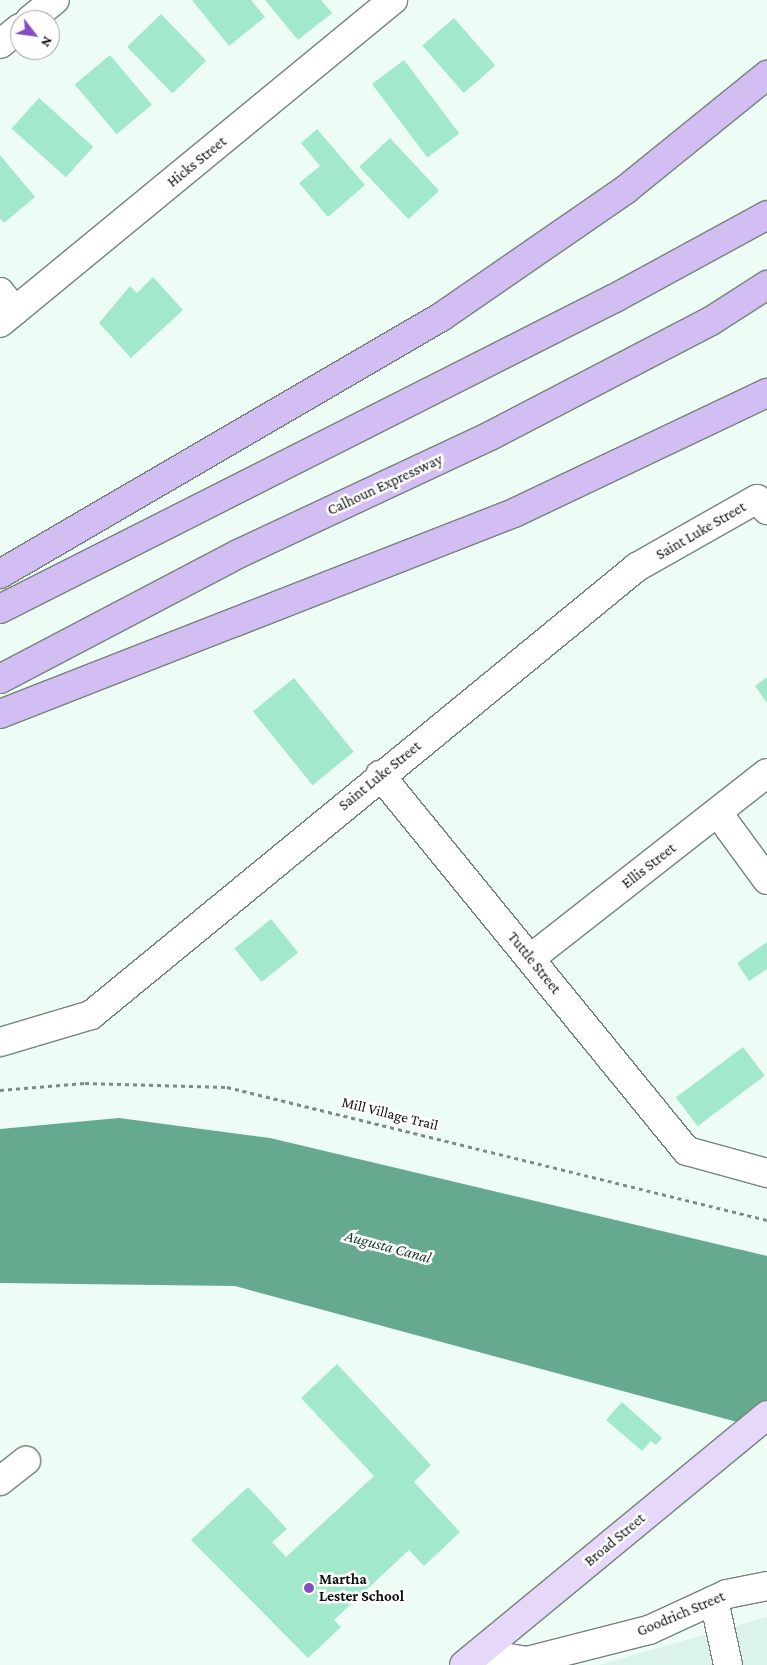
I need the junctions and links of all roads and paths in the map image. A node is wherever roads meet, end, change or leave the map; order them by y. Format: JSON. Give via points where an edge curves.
{"nodes":[{"id":1,"x":55,"y":0,"type":"edge"},
{"id":2,"x":393,"y":0,"type":"edge"},
{"id":3,"x":42,"y":10,"type":"edge"},
{"id":4,"x":10,"y":36,"type":"edge"},
{"id":5,"x":0,"y":44,"type":"edge"},
{"id":6,"x":767,"y":76,"type":"edge"},
{"id":7,"x":767,"y":215,"type":"edge"},
{"id":8,"x":767,"y":285,"type":"edge"},
{"id":9,"x":5,"y":309,"type":"edge"},
{"id":10,"x":767,"y":393,"type":"edge"},
{"id":11,"x":762,"y":504,"type":"edge"},
{"id":12,"x":0,"y":574,"type":"edge"},
{"id":13,"x":0,"y":609,"type":"edge"},
{"id":14,"x":0,"y":679,"type":"edge"},
{"id":15,"x":0,"y":714,"type":"edge"},
{"id":16,"x":767,"y":773,"type":"edge"},
{"id":17,"x":380,"y":775,"type":"junction"},
{"id":18,"x":718,"y":813,"type":"junction"},
{"id":19,"x":767,"y":880,"type":"edge"},
{"id":20,"x":530,"y":958,"type":"junction"},
{"id":21,"x":0,"y":1042,"type":"edge"},
{"id":22,"x":0,"y":1090,"type":"edge"},
{"id":23,"x":767,"y":1173,"type":"edge"},
{"id":24,"x":767,"y":1220,"type":"edge"},
{"id":25,"x":767,"y":1415,"type":"edge"},
{"id":26,"x":26,"y":1461,"type":"dead end"},
{"id":27,"x":0,"y":1481,"type":"edge"},
{"id":28,"x":767,"y":1586,"type":"edge"},
{"id":29,"x":714,"y":1600,"type":"junction"},
{"id":30,"x":471,"y":1659,"type":"edge"},
{"id":31,"x":728,"y":1665,"type":"edge"}],
"edges":[{"from":1,"to":3,"type":"street"},
{"from":2,"to":9,"type":"street","name":"Hicks Street"},
{"from":4,"to":5,"type":"street"},
{"from":6,"to":12,"type":"highway","via":[[625,190],[441,317]]},
{"from":7,"to":13,"type":"highway","via":[[580,316]]},
{"from":8,"to":14,"type":"highway","name":"Calhoun Expressway","via":[[711,320],[490,436],[238,554]]},
{"from":10,"to":15,"type":"highway","via":[[514,513]]},
{"from":11,"to":17,"type":"street","name":"Saint Luke Street","via":[[637,567]]},
{"from":16,"to":18,"type":"street","name":"Ellis Street"},
{"from":17,"to":20,"type":"street","name":"Tuttle Street"},
{"from":17,"to":21,"type":"street","name":"Saint Luke Street","via":[[91,1015]]},
{"from":18,"to":19,"type":"street"},
{"from":18,"to":20,"type":"street","name":"Ellis Street"},
{"from":20,"to":23,"type":"street","name":"Tuttle Street","via":[[687,1151]]},
{"from":22,"to":24,"type":"path","name":"Mill Village Trail","via":[[85,1083],[227,1087]]},
{"from":25,"to":30,"type":"main road","name":"Broad Street"},
{"from":26,"to":27,"type":"street"},
{"from":28,"to":29,"type":"street","name":"Goodrich Street"},
{"from":29,"to":30,"type":"street","name":"Goodrich Street","via":[[649,1630],[527,1662]]},
{"from":29,"to":31,"type":"street"}]}
